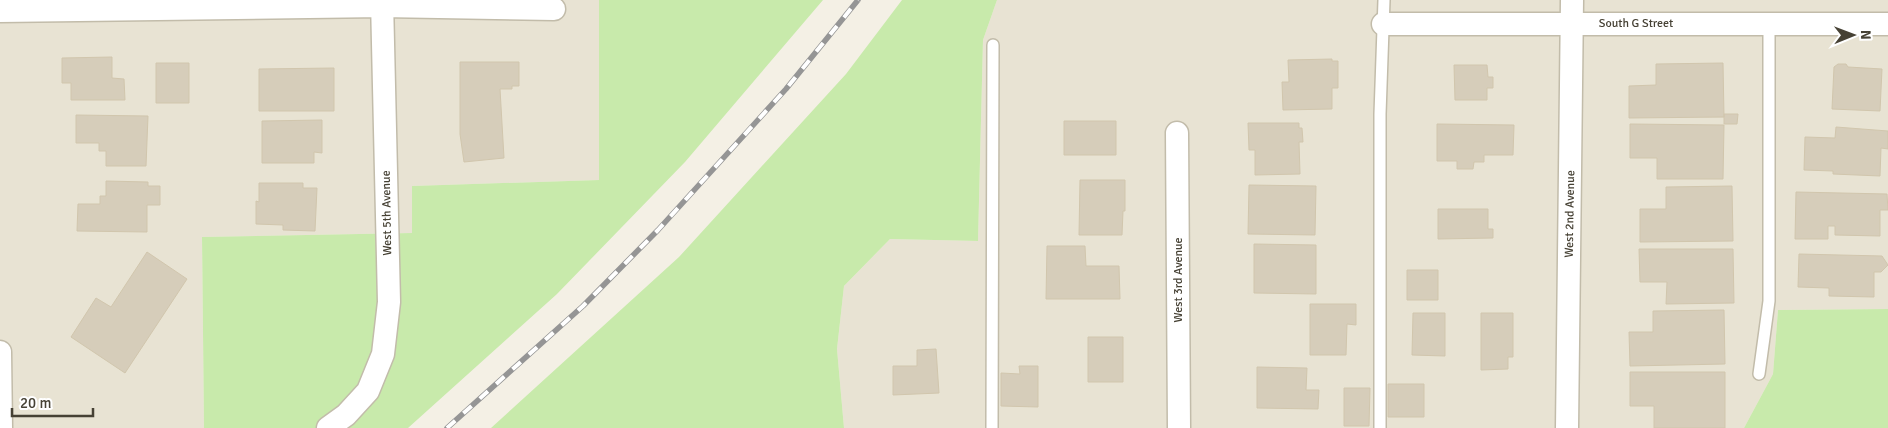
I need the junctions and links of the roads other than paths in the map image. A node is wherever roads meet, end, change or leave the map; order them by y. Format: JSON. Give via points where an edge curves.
{"nodes":[{"id":1,"x":1384,"y":0,"type":"edge"},
{"id":2,"x":1572,"y":0,"type":"edge"},
{"id":3,"x":382,"y":3,"type":"edge"},
{"id":4,"x":194,"y":4,"type":"edge"},
{"id":5,"x":557,"y":4,"type":"edge"},
{"id":6,"x":0,"y":11,"type":"edge"},
{"id":7,"x":1572,"y":23,"type":"junction"},
{"id":8,"x":1383,"y":24,"type":"junction"},
{"id":9,"x":1769,"y":24,"type":"junction"},
{"id":10,"x":1888,"y":24,"type":"edge"},
{"id":11,"x":993,"y":45,"type":"dead end"},
{"id":12,"x":1177,"y":132,"type":"dead end"},
{"id":13,"x":0,"y":352,"type":"edge"},
{"id":14,"x":1758,"y":374,"type":"dead end"},
{"id":15,"x":1,"y":428,"type":"edge"},
{"id":16,"x":328,"y":428,"type":"edge"},
{"id":17,"x":992,"y":428,"type":"edge"},
{"id":18,"x":1179,"y":428,"type":"edge"},
{"id":19,"x":1380,"y":428,"type":"edge"},
{"id":20,"x":1567,"y":428,"type":"edge"}],
"edges":[{"from":1,"to":8,"type":"lane"},
{"from":2,"to":7,"type":"street","name":"West 2nd Avenue"},
{"from":3,"to":4,"type":"street"},
{"from":3,"to":5,"type":"street"},
{"from":3,"to":16,"type":"street","name":"West 5th Avenue","via":[[389,302],[383,354],[368,391]]},
{"from":4,"to":6,"type":"street"},
{"from":7,"to":8,"type":"street","name":"South G Street"},
{"from":7,"to":9,"type":"street","name":"South G Street"},
{"from":7,"to":20,"type":"street","name":"West 2nd Avenue"},
{"from":8,"to":19,"type":"lane"},
{"from":9,"to":10,"type":"street","name":"South G Street"},
{"from":9,"to":14,"type":"lane","via":[[1770,301]]},
{"from":11,"to":17,"type":"lane"},
{"from":12,"to":18,"type":"street","name":"West 3rd Avenue"},
{"from":13,"to":15,"type":"street"}]}
